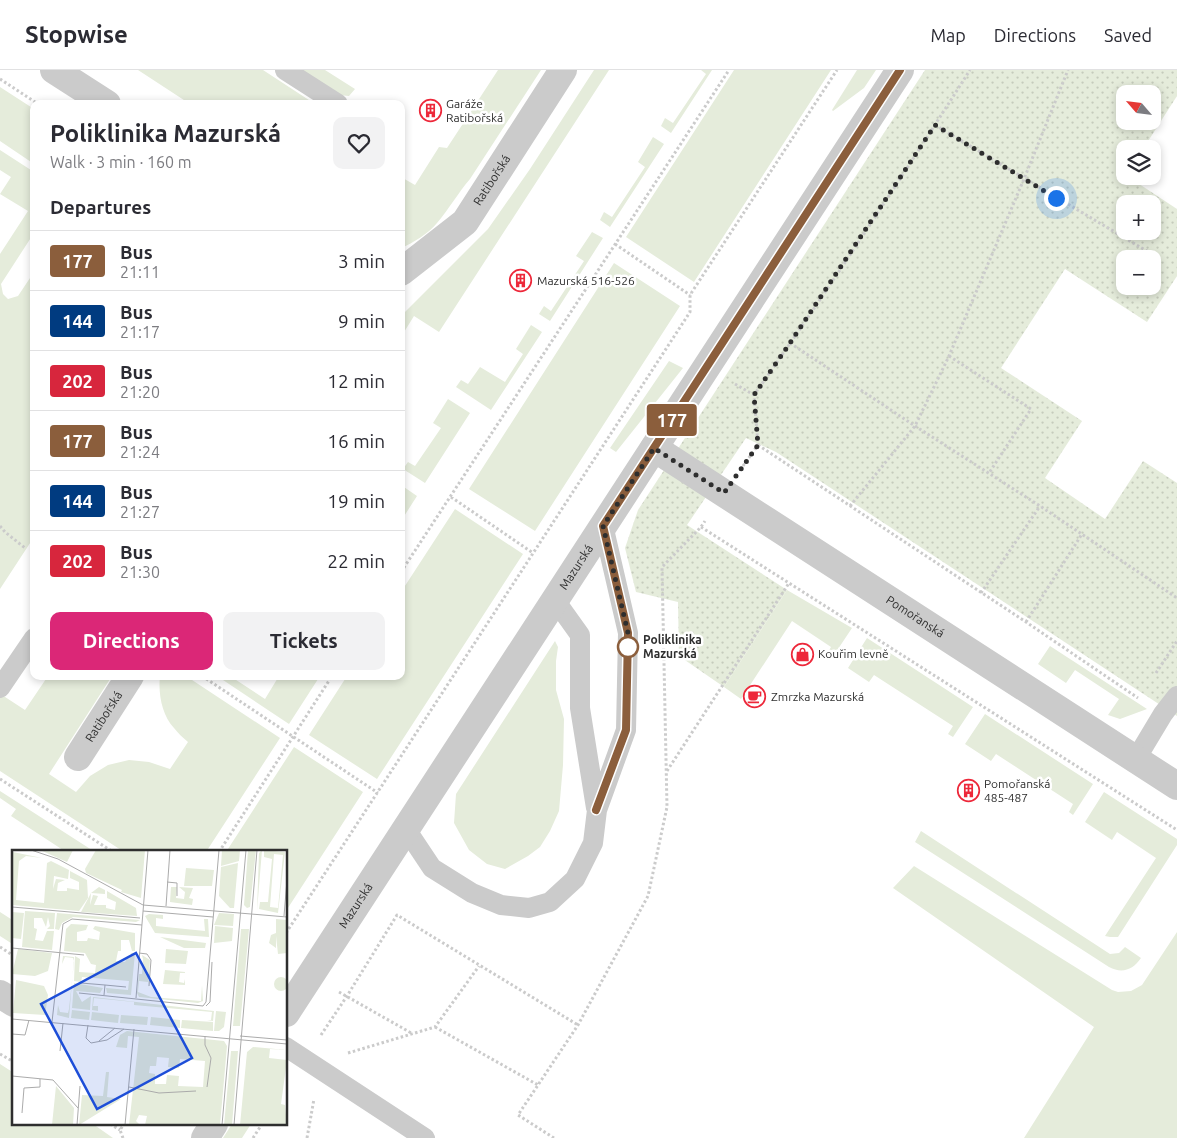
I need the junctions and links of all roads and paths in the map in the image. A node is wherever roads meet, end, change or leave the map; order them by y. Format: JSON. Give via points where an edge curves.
{"nodes":[{"id":1,"x":54,"y":70,"type":"edge"},
{"id":2,"x":285,"y":70,"type":"edge"},
{"id":3,"x":563,"y":70,"type":"edge"},
{"id":4,"x":729,"y":70,"type":"edge"},
{"id":5,"x":837,"y":70,"type":"edge"},
{"id":6,"x":900,"y":70,"type":"edge"},
{"id":7,"x":970,"y":70,"type":"edge"},
{"id":8,"x":1068,"y":70,"type":"edge"},
{"id":9,"x":0,"y":79,"type":"edge"},
{"id":10,"x":32,"y":100,"type":"edge"},
{"id":11,"x":101,"y":100,"type":"edge"},
{"id":12,"x":332,"y":100,"type":"edge"},
{"id":13,"x":935,"y":125,"type":"junction"},
{"id":14,"x":1024,"y":179,"type":"junction"},
{"id":15,"x":615,"y":244,"type":"junction"},
{"id":16,"x":1145,"y":250,"type":"edge"},
{"id":17,"x":405,"y":269,"type":"edge"},
{"id":18,"x":690,"y":295,"type":"junction"},
{"id":19,"x":790,"y":343,"type":"junction"},
{"id":20,"x":949,"y":356,"type":"junction"},
{"id":21,"x":915,"y":426,"type":"junction"},
{"id":22,"x":758,"y":445,"type":"junction"},
{"id":23,"x":654,"y":448,"type":"junction"},
{"id":24,"x":989,"y":473,"type":"junction"},
{"id":25,"x":724,"y":493,"type":"junction"},
{"id":26,"x":451,"y":497,"type":"junction"},
{"id":27,"x":850,"y":506,"type":"junction"},
{"id":28,"x":1040,"y":506,"type":"junction"},
{"id":29,"x":0,"y":526,"type":"edge"},
{"id":30,"x":603,"y":526,"type":"junction"},
{"id":31,"x":701,"y":527,"type":"junction"},
{"id":32,"x":1082,"y":534,"type":"junction"},
{"id":33,"x":25,"y":548,"type":"dead end"},
{"id":34,"x":533,"y":553,"type":"junction"},
{"id":35,"x":405,"y":566,"type":"edge"},
{"id":36,"x":789,"y":582,"type":"junction"},
{"id":37,"x":981,"y":593,"type":"junction"},
{"id":38,"x":1177,"y":598,"type":"edge"},
{"id":39,"x":555,"y":600,"type":"junction"},
{"id":40,"x":1026,"y":622,"type":"junction"},
{"id":41,"x":1177,"y":641,"type":"edge"},
{"id":42,"x":30,"y":644,"type":"edge"},
{"id":43,"x":1155,"y":674,"type":"dead end"},
{"id":44,"x":127,"y":680,"type":"edge"},
{"id":45,"x":208,"y":680,"type":"edge"},
{"id":46,"x":329,"y":680,"type":"edge"},
{"id":47,"x":0,"y":688,"type":"edge"},
{"id":48,"x":1177,"y":696,"type":"edge"},
{"id":49,"x":1163,"y":714,"type":"junction"},
{"id":50,"x":293,"y":736,"type":"junction"},
{"id":51,"x":78,"y":757,"type":"dead end"},
{"id":52,"x":1136,"y":759,"type":"junction"},
{"id":53,"x":667,"y":772,"type":"junction"},
{"id":54,"x":0,"y":779,"type":"edge"},
{"id":55,"x":1177,"y":786,"type":"edge"},
{"id":56,"x":378,"y":793,"type":"junction"},
{"id":57,"x":596,"y":810,"type":"junction"},
{"id":58,"x":406,"y":829,"type":"junction"},
{"id":59,"x":1177,"y":830,"type":"edge"},
{"id":60,"x":110,"y":850,"type":"edge"},
{"id":61,"x":220,"y":850,"type":"edge"},
{"id":62,"x":288,"y":930,"type":"edge"},
{"id":63,"x":0,"y":947,"type":"edge"},
{"id":64,"x":12,"y":955,"type":"edge"},
{"id":65,"x":479,"y":966,"type":"junction"},
{"id":66,"x":0,"y":994,"type":"edge"},
{"id":67,"x":347,"y":996,"type":"junction"},
{"id":68,"x":12,"y":1002,"type":"edge"},
{"id":69,"x":288,"y":1010,"type":"edge"},
{"id":70,"x":578,"y":1025,"type":"junction"},
{"id":71,"x":435,"y":1028,"type":"junction"},
{"id":72,"x":414,"y":1034,"type":"junction"},
{"id":73,"x":288,"y":1048,"type":"edge"},
{"id":74,"x":0,"y":1054,"type":"edge"},
{"id":75,"x":340,"y":1056,"type":"dead end"},
{"id":76,"x":305,"y":1060,"type":"junction"},
{"id":77,"x":12,"y":1061,"type":"edge"},
{"id":78,"x":538,"y":1085,"type":"junction"},
{"id":79,"x":315,"y":1092,"type":"dead end"},
{"id":80,"x":113,"y":1126,"type":"edge"},
{"id":81,"x":123,"y":1126,"type":"edge"},
{"id":82,"x":261,"y":1126,"type":"edge"},
{"id":83,"x":120,"y":1130,"type":"junction"},
{"id":84,"x":123,"y":1138,"type":"edge"},
{"id":85,"x":254,"y":1138,"type":"edge"},
{"id":86,"x":307,"y":1138,"type":"edge"},
{"id":87,"x":425,"y":1138,"type":"edge"},
{"id":88,"x":554,"y":1138,"type":"edge"}],
"edges":[{"from":1,"to":11,"type":"street"},
{"from":2,"to":12,"type":"lane"},
{"from":3,"to":17,"type":"street","name":"Ratibořská","via":[[465,222]]},
{"from":4,"to":15,"type":"path"},
{"from":5,"to":18,"type":"path"},
{"from":6,"to":23,"type":"street","name":"Mazurská"},
{"from":7,"to":13,"type":"path"},
{"from":8,"to":14,"type":"path"},
{"from":9,"to":10,"type":"path"},
{"from":13,"to":14,"type":"path"},
{"from":13,"to":19,"type":"path"},
{"from":14,"to":16,"type":"path"},
{"from":14,"to":20,"type":"path"},
{"from":15,"to":18,"type":"path"},
{"from":15,"to":26,"type":"path"},
{"from":18,"to":34,"type":"path","via":[[690,312]]},
{"from":19,"to":21,"type":"path"},
{"from":19,"to":22,"type":"path","via":[[754,395]]},
{"from":20,"to":21,"type":"path"},
{"from":20,"to":24,"type":"path","via":[[1031,409]]},
{"from":21,"to":24,"type":"path"},
{"from":21,"to":27,"type":"path"},
{"from":22,"to":25,"type":"path"},
{"from":22,"to":27,"type":"path"},
{"from":23,"to":25,"type":"street","name":"Pomořanská"},
{"from":23,"to":30,"type":"street","name":"Mazurská"},
{"from":24,"to":28,"type":"path"},
{"from":25,"to":31,"type":"path"},
{"from":25,"to":52,"type":"street","name":"Pomořanská"},
{"from":26,"to":34,"type":"path"},
{"from":26,"to":35,"type":"path"},
{"from":27,"to":37,"type":"path"},
{"from":28,"to":32,"type":"path"},
{"from":28,"to":37,"type":"path"},
{"from":29,"to":33,"type":"path"},
{"from":30,"to":39,"type":"street","name":"Mazurská"},
{"from":30,"to":57,"type":"lane","via":[[628,633],[626,730]]},
{"from":31,"to":36,"type":"path"},
{"from":31,"to":53,"type":"path","via":[[662,567]]},
{"from":32,"to":38,"type":"path"},
{"from":32,"to":40,"type":"path"},
{"from":34,"to":56,"type":"path"},
{"from":36,"to":53,"type":"path"},
{"from":36,"to":59,"type":"path"},
{"from":37,"to":40,"type":"path"},
{"from":39,"to":57,"type":"lane","via":[[580,635],[580,708]]},
{"from":39,"to":58,"type":"street","name":"Mazurská"},
{"from":40,"to":49,"type":"path"},
{"from":41,"to":43,"type":"path"},
{"from":42,"to":47,"type":"lane"},
{"from":44,"to":51,"type":"street","name":"Ratibořská"},
{"from":45,"to":50,"type":"path"},
{"from":46,"to":50,"type":"path"},
{"from":48,"to":49,"type":"lane"},
{"from":49,"to":52,"type":"lane"},
{"from":50,"to":56,"type":"path"},
{"from":50,"to":61,"type":"path"},
{"from":52,"to":55,"type":"street","name":"Pomořanská"},
{"from":53,"to":70,"type":"path","via":[[667,807],[648,896]]},
{"from":54,"to":60,"type":"path"},
{"from":56,"to":62,"type":"path"},
{"from":57,"to":58,"type":"lane","via":[[593,843],[575,879],[550,902],[529,908],[501,905],[472,893],[432,868]]},
{"from":58,"to":69,"type":"street","name":"Mazurská"},
{"from":63,"to":64,"type":"path"},
{"from":65,"to":67,"type":"path","via":[[397,916]]},
{"from":65,"to":70,"type":"path"},
{"from":65,"to":71,"type":"path"},
{"from":66,"to":68,"type":"street"},
{"from":67,"to":72,"type":"path"},
{"from":67,"to":76,"type":"path"},
{"from":70,"to":78,"type":"path"},
{"from":71,"to":72,"type":"path"},
{"from":71,"to":78,"type":"path"},
{"from":72,"to":75,"type":"path"},
{"from":73,"to":76,"type":"lane"},
{"from":74,"to":77,"type":"path"},
{"from":76,"to":87,"type":"lane"},
{"from":78,"to":88,"type":"path","via":[[518,1115]]},
{"from":79,"to":86,"type":"path"},
{"from":80,"to":83,"type":"path"},
{"from":81,"to":83,"type":"path"},
{"from":82,"to":85,"type":"path"},
{"from":83,"to":84,"type":"path"}]}
